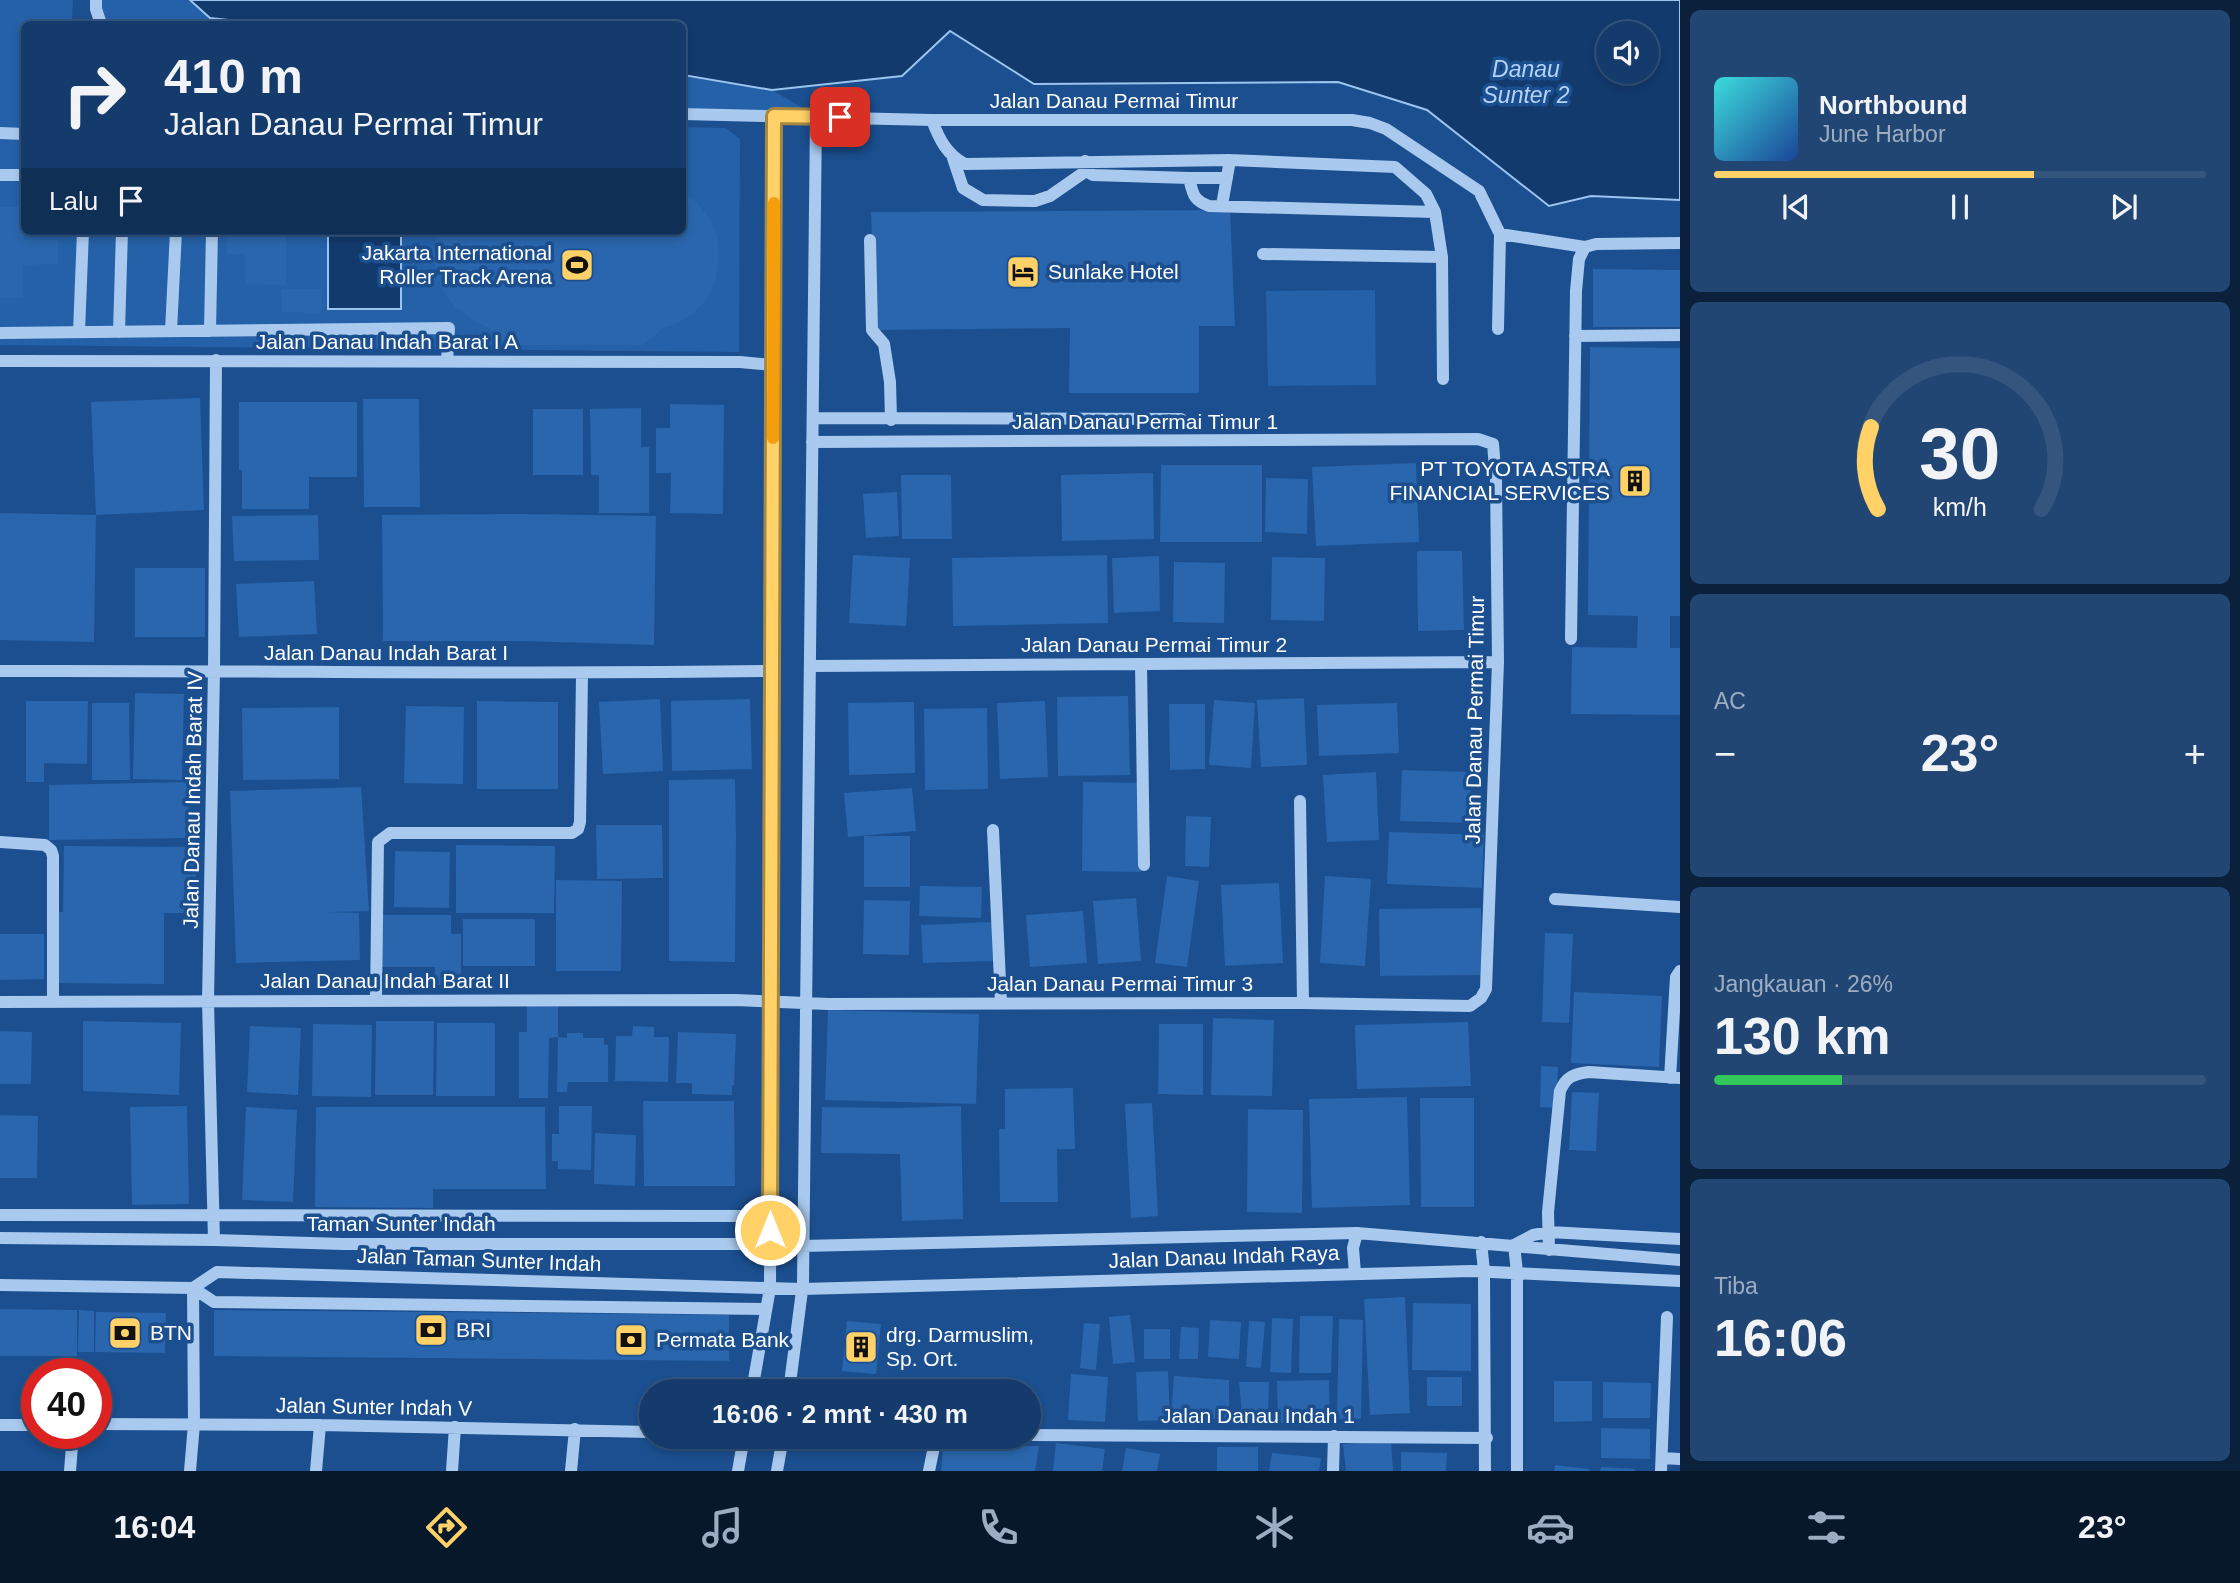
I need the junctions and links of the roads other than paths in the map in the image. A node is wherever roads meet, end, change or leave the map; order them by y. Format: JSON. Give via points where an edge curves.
{"nodes":[{"id":1,"x":96,"y":0,"type":"edge"},
{"id":2,"x":100,"y":21,"type":"edge"},
{"id":3,"x":686,"y":114,"type":"edge"},
{"id":4,"x":774,"y":116,"type":"junction"},
{"id":5,"x":817,"y":116,"type":"junction"},
{"id":6,"x":932,"y":120,"type":"junction"},
{"id":7,"x":0,"y":133,"type":"edge"},
{"id":8,"x":21,"y":134,"type":"edge"},
{"id":9,"x":953,"y":158,"type":"junction"},
{"id":10,"x":1230,"y":160,"type":"junction"},
{"id":11,"x":1085,"y":166,"type":"junction"},
{"id":12,"x":0,"y":175,"type":"edge"},
{"id":13,"x":21,"y":175,"type":"edge"},
{"id":14,"x":1189,"y":178,"type":"junction"},
{"id":15,"x":1227,"y":178,"type":"junction"},
{"id":16,"x":1222,"y":205,"type":"junction"},
{"id":17,"x":1435,"y":212,"type":"junction"},
{"id":18,"x":1500,"y":233,"type":"junction"},
{"id":19,"x":83,"y":235,"type":"edge"},
{"id":20,"x":122,"y":235,"type":"edge"},
{"id":21,"x":176,"y":235,"type":"edge"},
{"id":22,"x":212,"y":235,"type":"edge"},
{"id":23,"x":870,"y":240,"type":"dead end"},
{"id":24,"x":1680,"y":243,"type":"edge"},
{"id":25,"x":1586,"y":247,"type":"junction"},
{"id":26,"x":1263,"y":254,"type":"dead end"},
{"id":27,"x":1442,"y":257,"type":"junction"},
{"id":28,"x":1498,"y":329,"type":"dead end"},
{"id":29,"x":171,"y":331,"type":"junction"},
{"id":30,"x":210,"y":331,"type":"junction"},
{"id":31,"x":79,"y":332,"type":"junction"},
{"id":32,"x":119,"y":332,"type":"junction"},
{"id":33,"x":0,"y":333,"type":"edge"},
{"id":34,"x":1680,"y":335,"type":"edge"},
{"id":35,"x":1575,"y":336,"type":"junction"},
{"id":36,"x":0,"y":360,"type":"edge"},
{"id":37,"x":216,"y":360,"type":"junction"},
{"id":38,"x":447,"y":361,"type":"junction"},
{"id":39,"x":773,"y":365,"type":"junction"},
{"id":40,"x":1443,"y":379,"type":"dead end"},
{"id":41,"x":813,"y":418,"type":"junction"},
{"id":42,"x":1181,"y":419,"type":"dead end"},
{"id":43,"x":891,"y":420,"type":"junction"},
{"id":44,"x":1478,"y":439,"type":"joint"},
{"id":45,"x":812,"y":442,"type":"junction"},
{"id":46,"x":1571,"y":639,"type":"dead end"},
{"id":47,"x":1498,"y":662,"type":"junction"},
{"id":48,"x":1141,"y":664,"type":"junction"},
{"id":49,"x":810,"y":666,"type":"junction"},
{"id":50,"x":214,"y":670,"type":"junction"},
{"id":51,"x":0,"y":671,"type":"edge"},
{"id":52,"x":772,"y":671,"type":"junction"},
{"id":53,"x":582,"y":674,"type":"junction"},
{"id":54,"x":1300,"y":801,"type":"dead end"},
{"id":55,"x":993,"y":830,"type":"dead end"},
{"id":56,"x":0,"y":842,"type":"edge"},
{"id":57,"x":1144,"y":865,"type":"dead end"},
{"id":58,"x":1555,"y":899,"type":"dead end"},
{"id":59,"x":1680,"y":907,"type":"edge"},
{"id":60,"x":1680,"y":971,"type":"edge"},
{"id":61,"x":376,"y":1000,"type":"junction"},
{"id":62,"x":52,"y":1001,"type":"junction"},
{"id":63,"x":208,"y":1001,"type":"junction"},
{"id":64,"x":773,"y":1001,"type":"junction"},
{"id":65,"x":0,"y":1002,"type":"edge"},
{"id":66,"x":804,"y":1003,"type":"junction"},
{"id":67,"x":1001,"y":1003,"type":"junction"},
{"id":68,"x":1303,"y":1003,"type":"junction"},
{"id":69,"x":1470,"y":1006,"type":"joint"},
{"id":70,"x":1676,"y":1054,"type":"edge"},
{"id":71,"x":1675,"y":1078,"type":"edge"},
{"id":72,"x":213,"y":1214,"type":"junction"},
{"id":73,"x":0,"y":1215,"type":"edge"},
{"id":74,"x":770,"y":1216,"type":"junction"},
{"id":75,"x":1549,"y":1232,"type":"junction"},
{"id":76,"x":1357,"y":1233,"type":"junction"},
{"id":77,"x":0,"y":1238,"type":"edge"},
{"id":78,"x":1680,"y":1238,"type":"edge"},
{"id":79,"x":214,"y":1240,"type":"junction"},
{"id":80,"x":1481,"y":1242,"type":"junction"},
{"id":81,"x":1514,"y":1245,"type":"junction"},
{"id":82,"x":770,"y":1248,"type":"junction"},
{"id":83,"x":802,"y":1249,"type":"junction"},
{"id":84,"x":1549,"y":1250,"type":"junction"},
{"id":85,"x":1680,"y":1260,"type":"edge"},
{"id":86,"x":1484,"y":1271,"type":"junction"},
{"id":87,"x":1517,"y":1272,"type":"junction"},
{"id":88,"x":1355,"y":1273,"type":"junction"},
{"id":89,"x":487,"y":1279,"type":"junction"},
{"id":90,"x":1680,"y":1281,"type":"edge"},
{"id":91,"x":0,"y":1285,"type":"edge"},
{"id":92,"x":770,"y":1285,"type":"junction"},
{"id":93,"x":802,"y":1286,"type":"junction"},
{"id":94,"x":193,"y":1288,"type":"junction"},
{"id":95,"x":487,"y":1304,"type":"junction"},
{"id":96,"x":766,"y":1309,"type":"junction"},
{"id":97,"x":1667,"y":1317,"type":"dead end"},
{"id":98,"x":754,"y":1379,"type":"edge"},
{"id":99,"x":790,"y":1379,"type":"edge"},
{"id":100,"x":112,"y":1424,"type":"edge"},
{"id":101,"x":194,"y":1424,"type":"junction"},
{"id":102,"x":0,"y":1425,"type":"edge"},
{"id":103,"x":21,"y":1425,"type":"edge"},
{"id":104,"x":320,"y":1425,"type":"junction"},
{"id":105,"x":455,"y":1427,"type":"junction"},
{"id":106,"x":575,"y":1429,"type":"junction"},
{"id":107,"x":639,"y":1432,"type":"edge"},
{"id":108,"x":1041,"y":1435,"type":"edge"},
{"id":109,"x":1334,"y":1436,"type":"junction"},
{"id":110,"x":1487,"y":1438,"type":"junction"},
{"id":111,"x":72,"y":1449,"type":"edge"},
{"id":112,"x":742,"y":1449,"type":"edge"},
{"id":113,"x":781,"y":1449,"type":"edge"},
{"id":114,"x":934,"y":1449,"type":"edge"},
{"id":115,"x":1680,"y":1459,"type":"edge"},
{"id":116,"x":1662,"y":1464,"type":"edge"},
{"id":117,"x":70,"y":1471,"type":"edge"},
{"id":118,"x":190,"y":1471,"type":"edge"},
{"id":119,"x":316,"y":1471,"type":"edge"},
{"id":120,"x":452,"y":1471,"type":"edge"},
{"id":121,"x":570,"y":1471,"type":"edge"},
{"id":122,"x":738,"y":1471,"type":"edge"},
{"id":123,"x":777,"y":1471,"type":"edge"},
{"id":124,"x":929,"y":1471,"type":"edge"},
{"id":125,"x":1333,"y":1471,"type":"edge"},
{"id":126,"x":1486,"y":1471,"type":"edge"},
{"id":127,"x":1517,"y":1471,"type":"edge"}],
"edges":[{"from":1,"to":2,"type":"street"},
{"from":3,"to":4,"type":"street","name":"Jalan Danau Permai Timur"},
{"from":4,"to":5,"type":"street","name":"Jalan Danau Permai Timur"},
{"from":4,"to":39,"type":"street"},
{"from":5,"to":6,"type":"street","name":"Jalan Danau Permai Timur"},
{"from":5,"to":41,"type":"street"},
{"from":6,"to":9,"type":"street"},
{"from":6,"to":18,"type":"street","name":"Jalan Danau Permai Timur","via":[[1370,123],[1387,129],[1479,191]]},
{"from":7,"to":8,"type":"street"},
{"from":9,"to":11,"type":"street","via":[[965,164]]},
{"from":9,"to":11,"type":"street","via":[[963,188],[983,200],[1035,201],[1050,196]]},
{"from":10,"to":11,"type":"street"},
{"from":10,"to":15,"type":"street"},
{"from":10,"to":17,"type":"street","via":[[1395,167],[1426,194]]},
{"from":11,"to":14,"type":"street","via":[[1093,175]]},
{"from":12,"to":13,"type":"street"},
{"from":14,"to":15,"type":"street"},
{"from":14,"to":16,"type":"street","via":[[1199,202]]},
{"from":15,"to":16,"type":"street"},
{"from":16,"to":17,"type":"street"},
{"from":17,"to":27,"type":"street"},
{"from":18,"to":25,"type":"street"},
{"from":18,"to":28,"type":"street"},
{"from":19,"to":31,"type":"street"},
{"from":20,"to":32,"type":"street"},
{"from":21,"to":29,"type":"street"},
{"from":22,"to":30,"type":"street"},
{"from":23,"to":43,"type":"street","via":[[872,330],[884,344]]},
{"from":24,"to":25,"type":"street"},
{"from":25,"to":35,"type":"street","via":[[1579,259]]},
{"from":26,"to":27,"type":"street"},
{"from":27,"to":40,"type":"street"},
{"from":29,"to":30,"type":"street"},
{"from":29,"to":32,"type":"street"},
{"from":30,"to":38,"type":"street","via":[[449,328]]},
{"from":31,"to":32,"type":"street"},
{"from":31,"to":33,"type":"street"},
{"from":34,"to":35,"type":"street"},
{"from":35,"to":46,"type":"street"},
{"from":36,"to":37,"type":"street","name":"Jalan Danau Indah Barat I A"},
{"from":37,"to":38,"type":"street","name":"Jalan Danau Indah Barat I A"},
{"from":37,"to":50,"type":"street","name":"Jalan Danau Indah Barat IV"},
{"from":38,"to":39,"type":"street","name":"Jalan Danau Indah Barat I A"},
{"from":39,"to":52,"type":"street"},
{"from":41,"to":43,"type":"street"},
{"from":41,"to":45,"type":"street"},
{"from":42,"to":43,"type":"street"},
{"from":44,"to":45,"type":"street","name":"Jalan Danau Permai Timur 1"},
{"from":44,"to":47,"type":"street","name":"Jalan Danau Permai Timur","via":[[1493,444],[1495,453]]},
{"from":45,"to":49,"type":"street"},
{"from":47,"to":48,"type":"street","name":"Jalan Danau Permai Timur 2"},
{"from":47,"to":69,"type":"street","name":"Jalan Danau Permai Timur","via":[[1486,989]]},
{"from":48,"to":49,"type":"street","name":"Jalan Danau Permai Timur 2"},
{"from":48,"to":57,"type":"street"},
{"from":49,"to":66,"type":"street"},
{"from":50,"to":51,"type":"street","name":"Jalan Danau Indah Barat I"},
{"from":50,"to":53,"type":"street","name":"Jalan Danau Indah Barat I"},
{"from":50,"to":63,"type":"street","name":"Jalan Danau Indah Barat IV"},
{"from":52,"to":53,"type":"street","name":"Jalan Danau Indah Barat I"},
{"from":52,"to":64,"type":"street"},
{"from":53,"to":61,"type":"street","via":[[578,829],[572,833],[390,833],[377,842]]},
{"from":54,"to":68,"type":"street"},
{"from":55,"to":67,"type":"street"},
{"from":56,"to":62,"type":"street","via":[[45,845],[53,856]]},
{"from":58,"to":59,"type":"street"},
{"from":60,"to":70,"type":"street","via":[[1676,977]]},
{"from":61,"to":63,"type":"street","name":"Jalan Danau Indah Barat II"},
{"from":61,"to":64,"type":"street","name":"Jalan Danau Indah Barat II"},
{"from":62,"to":63,"type":"street","name":"Jalan Danau Indah Barat II"},
{"from":62,"to":65,"type":"street","name":"Jalan Danau Indah Barat II"},
{"from":63,"to":72,"type":"street","name":"Jalan Danau Indah Barat IV"},
{"from":64,"to":66,"type":"street","name":"Jalan Danau Permai Timur 3"},
{"from":64,"to":74,"type":"street"},
{"from":66,"to":67,"type":"street","name":"Jalan Danau Permai Timur 3"},
{"from":66,"to":83,"type":"street"},
{"from":67,"to":68,"type":"street","name":"Jalan Danau Permai Timur 3"},
{"from":68,"to":69,"type":"street","name":"Jalan Danau Permai Timur 3"},
{"from":70,"to":71,"type":"street"},
{"from":71,"to":75,"type":"street","via":[[1588,1072],[1565,1080],[1560,1091]]},
{"from":72,"to":73,"type":"street"},
{"from":72,"to":74,"type":"street"},
{"from":72,"to":79,"type":"street","name":"Jalan Danau Indah Barat IV"},
{"from":74,"to":82,"type":"street"},
{"from":75,"to":78,"type":"street"},
{"from":75,"to":81,"type":"street"},
{"from":75,"to":84,"type":"street"},
{"from":76,"to":80,"type":"street","name":"Jalan Danau Indah Raya"},
{"from":76,"to":83,"type":"street","name":"Jalan Danau Indah Raya"},
{"from":76,"to":88,"type":"street"},
{"from":77,"to":79,"type":"street","name":"Taman Sunter Indah"},
{"from":79,"to":82,"type":"street","name":"Taman Sunter Indah"},
{"from":80,"to":81,"type":"street","name":"Jalan Danau Indah Raya"},
{"from":80,"to":86,"type":"street"},
{"from":81,"to":84,"type":"street","name":"Jalan Danau Indah Raya"},
{"from":81,"to":87,"type":"street"},
{"from":82,"to":83,"type":"street","name":"Taman Sunter Indah"},
{"from":82,"to":92,"type":"street"},
{"from":83,"to":93,"type":"street"},
{"from":84,"to":85,"type":"street","name":"Jalan Danau Indah Raya"},
{"from":86,"to":87,"type":"street","name":"Jalan Danau Indah Raya"},
{"from":86,"to":88,"type":"street","name":"Jalan Danau Indah Raya"},
{"from":86,"to":110,"type":"street"},
{"from":87,"to":90,"type":"street","name":"Jalan Danau Indah Raya"},
{"from":87,"to":127,"type":"street"},
{"from":88,"to":93,"type":"street","name":"Jalan Danau Indah Raya"},
{"from":89,"to":92,"type":"street","name":"Jalan Taman Sunter Indah"},
{"from":89,"to":94,"type":"street","name":"Jalan Taman Sunter Indah","via":[[216,1272]]},
{"from":89,"to":95,"type":"street"},
{"from":91,"to":94,"type":"street","name":"Jalan Taman Sunter Indah"},
{"from":92,"to":93,"type":"street","name":"Jalan Danau Indah Raya"},
{"from":92,"to":96,"type":"street"},
{"from":93,"to":99,"type":"street"},
{"from":94,"to":95,"type":"street","name":"Jalan Taman Sunter Indah","via":[[215,1302]]},
{"from":94,"to":101,"type":"street"},
{"from":95,"to":96,"type":"street","name":"Jalan Taman Sunter Indah"},
{"from":96,"to":98,"type":"street"},
{"from":97,"to":116,"type":"street"},
{"from":100,"to":101,"type":"street","name":"Jalan Sunter Indah V"},
{"from":101,"to":104,"type":"street","name":"Jalan Sunter Indah V"},
{"from":101,"to":118,"type":"street"},
{"from":102,"to":103,"type":"street"},
{"from":104,"to":105,"type":"street","name":"Jalan Sunter Indah V"},
{"from":104,"to":119,"type":"street"},
{"from":105,"to":106,"type":"street","name":"Jalan Sunter Indah V"},
{"from":105,"to":120,"type":"street"},
{"from":106,"to":107,"type":"street","name":"Jalan Sunter Indah V"},
{"from":106,"to":121,"type":"street"},
{"from":108,"to":109,"type":"street","name":"Jalan Danau Indah 1"},
{"from":109,"to":110,"type":"street","name":"Jalan Danau Indah 1"},
{"from":109,"to":125,"type":"street"},
{"from":110,"to":126,"type":"street"},
{"from":111,"to":117,"type":"street"},
{"from":112,"to":122,"type":"street"},
{"from":113,"to":123,"type":"street"},
{"from":114,"to":124,"type":"street"},
{"from":115,"to":116,"type":"street"}]}
